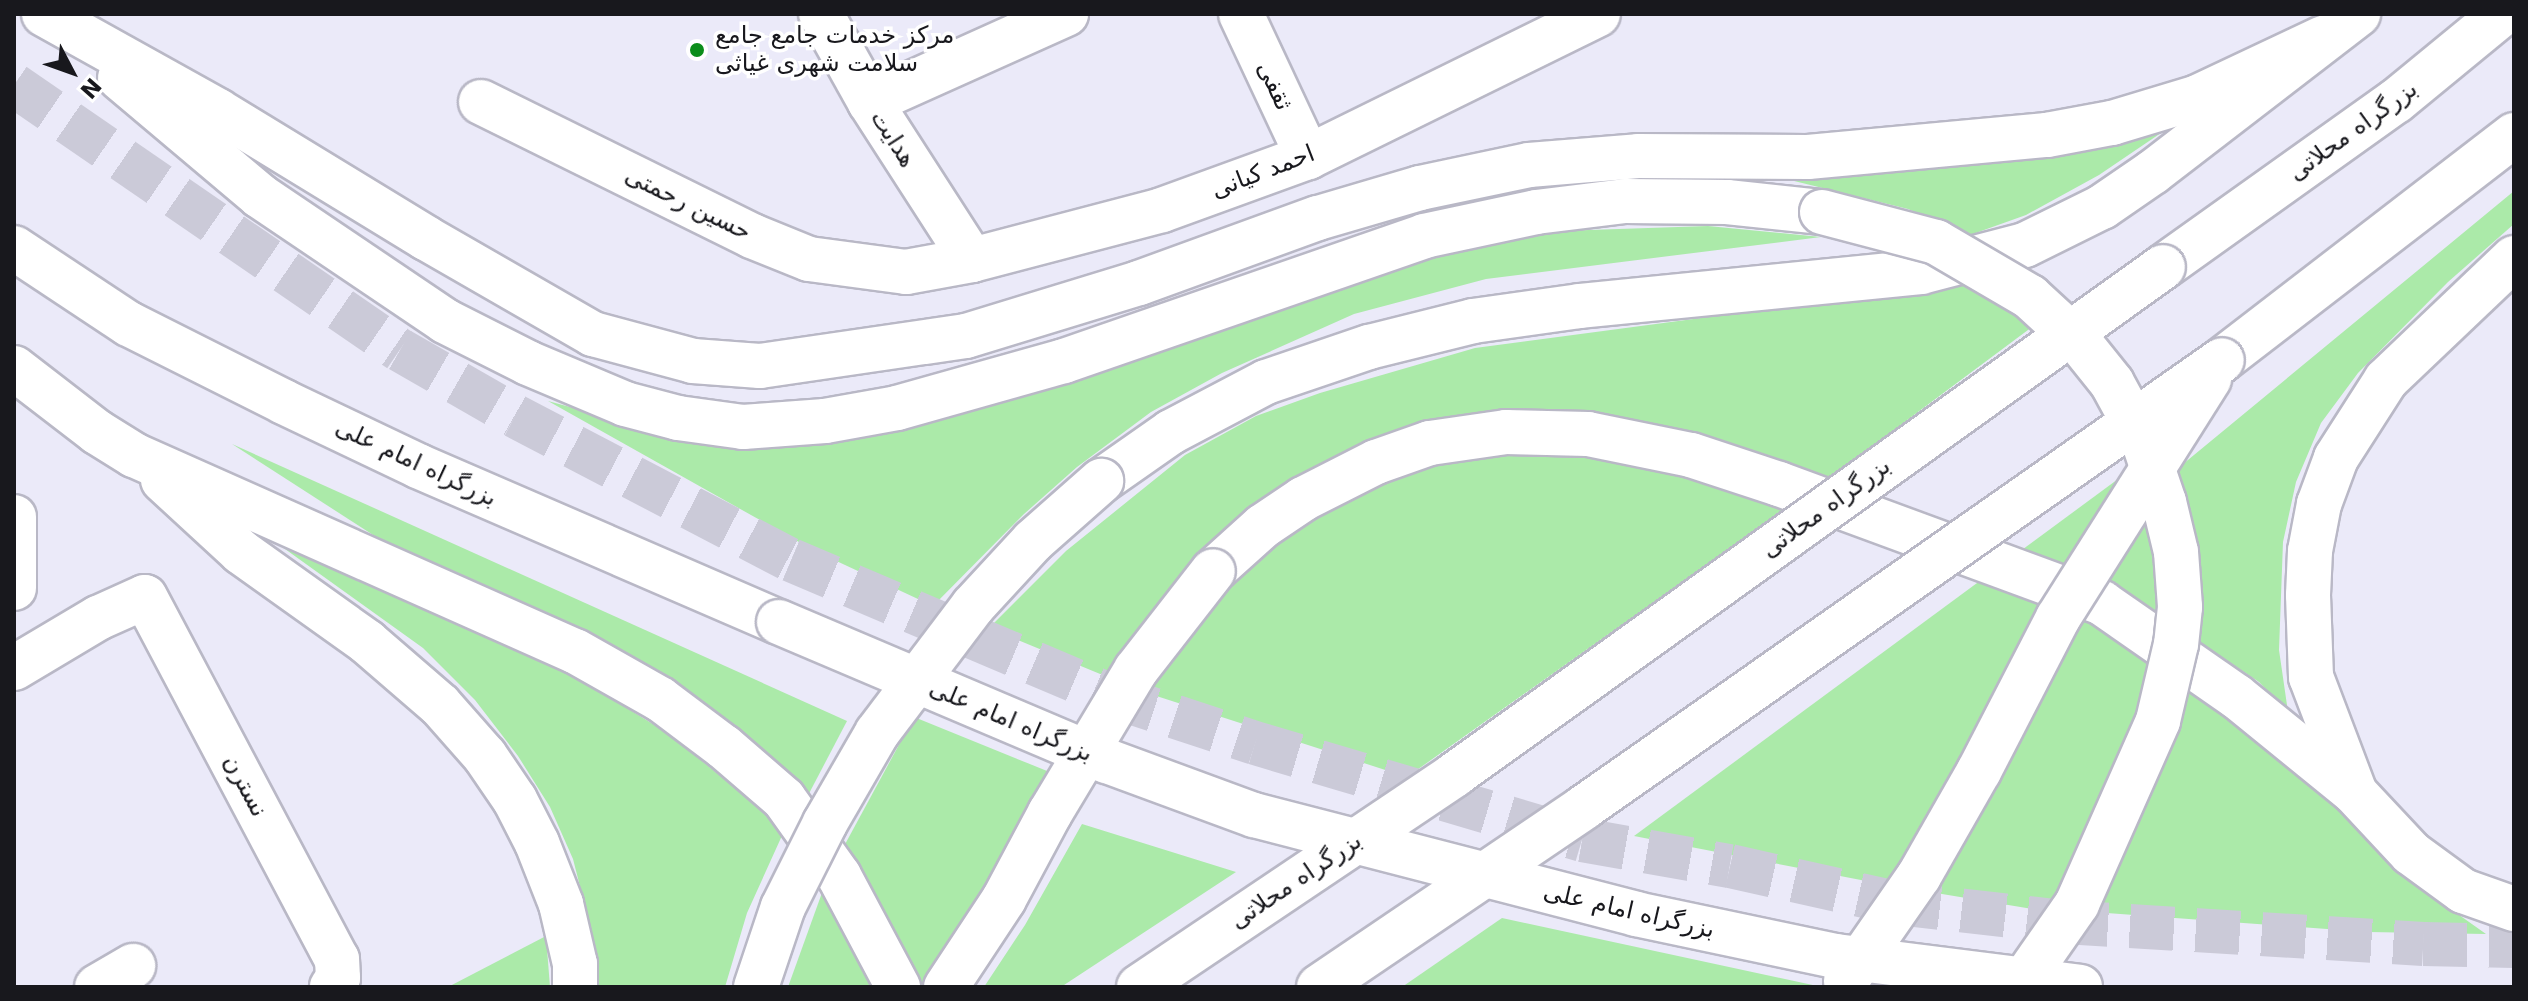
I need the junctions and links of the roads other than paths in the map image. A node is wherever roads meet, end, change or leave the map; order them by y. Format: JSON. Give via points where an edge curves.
{"nodes":[{"id":1,"x":44,"y":14,"type":"edge"},
{"id":2,"x":821,"y":14,"type":"edge"},
{"id":3,"x":1066,"y":14,"type":"edge"},
{"id":4,"x":1241,"y":14,"type":"edge"},
{"id":5,"x":1598,"y":14,"type":"edge"},
{"id":6,"x":2502,"y":14,"type":"edge"},
{"id":7,"x":2340,"y":26,"type":"edge"},
{"id":8,"x":481,"y":102,"type":"dead end"},
{"id":9,"x":870,"y":102,"type":"junction"},
{"id":10,"x":2514,"y":135,"type":"edge"},
{"id":11,"x":1308,"y":157,"type":"junction"},
{"id":12,"x":14,"y":248,"type":"edge"},
{"id":13,"x":2514,"y":258,"type":"edge"},
{"id":14,"x":972,"y":260,"type":"junction"},
{"id":15,"x":906,"y":272,"type":"joint"},
{"id":16,"x":2222,"y":360,"type":"junction"},
{"id":17,"x":14,"y":368,"type":"edge"},
{"id":18,"x":134,"y":455,"type":"junction"},
{"id":19,"x":14,"y":517,"type":"edge"},
{"id":20,"x":14,"y":588,"type":"edge"},
{"id":21,"x":14,"y":668,"type":"edge"},
{"id":22,"x":2354,"y":792,"type":"junction"},
{"id":23,"x":2514,"y":909,"type":"edge"},
{"id":24,"x":335,"y":982,"type":"edge"},
{"id":25,"x":575,"y":987,"type":"edge"},
{"id":26,"x":756,"y":987,"type":"edge"},
{"id":27,"x":898,"y":987,"type":"edge"},
{"id":28,"x":946,"y":987,"type":"edge"},
{"id":29,"x":1139,"y":987,"type":"edge"},
{"id":30,"x":1319,"y":987,"type":"edge"},
{"id":31,"x":1842,"y":987,"type":"edge"},
{"id":32,"x":2019,"y":987,"type":"edge"},
{"id":33,"x":2080,"y":987,"type":"edge"}],
"edges":[{"from":1,"to":7,"type":"main road","via":[[593,334],[693,361],[760,366],[966,336],[1139,283],[1318,218],[1420,188],[1529,165],[1638,156],[1808,157],[2047,135],[2112,123],[2198,97]]},
{"from":1,"to":32,"type":"main road","bridge":true,"via":[[260,196],[445,321],[625,404],[743,427],[825,421],[897,408],[1064,361],[1424,236],[1536,212],[1625,201],[1727,202],[1822,212],[1936,242],[2030,297],[2080,343],[2112,383],[2152,465],[2179,575],[2176,644],[2147,751],[2077,904]]},
{"from":2,"to":9,"type":"main road","name":"هدایت"},
{"from":3,"to":9,"type":"main road"},
{"from":4,"to":11,"type":"main road","name":"ثقفی"},
{"from":5,"to":11,"type":"main road","name":"احمد کیانی"},
{"from":6,"to":29,"type":"main road","name":"بزرگراه محلاتی","bridge":true,"via":[[2396,101],[1454,775]]},
{"from":7,"to":26,"type":"main road","bridge":true,"via":[[2153,172],[2102,207],[2025,245],[1921,272],[1473,321],[1369,347],[1266,382],[1171,432],[1101,481],[1033,541],[973,606],[877,733],[783,907]]},
{"from":8,"to":15,"type":"main road","name":"حسین رحمتی","via":[[766,242],[809,259]]},
{"from":9,"to":14,"type":"main road","name":"هدایت"},
{"from":10,"to":16,"type":"main road"},
{"from":11,"to":14,"type":"main road","name":"احمد کیانی","via":[[1162,210]]},
{"from":12,"to":33,"type":"main road","name":"بزرگراه امام علی","bridge":true,"via":[[129,324],[418,466],[1107,761],[1254,815],[1636,914],[1821,953]]},
{"from":13,"to":22,"type":"main road","via":[[2386,380],[2336,458],[2319,504],[2310,551],[2311,677]]},
{"from":14,"to":15,"type":"main road","name":"احمد کیانی"},
{"from":16,"to":30,"type":"main road","bridge":true},
{"from":16,"to":31,"type":"main road","bridge":true,"via":[[2058,618],[1919,876]]},
{"from":17,"to":18,"type":"main road"},
{"from":18,"to":25,"type":"main road","via":[[241,552],[377,651],[440,705],[485,756],[515,800],[561,904]]},
{"from":18,"to":27,"type":"main road","via":[[575,651],[660,699],[784,799],[839,876]]},
{"from":19,"to":20,"type":"main road"},
{"from":21,"to":24,"type":"main road","name":"نسترن","via":[[145,597],[337,959]]},
{"from":22,"to":23,"type":"main road","via":[[2411,853],[2453,884]]},
{"from":22,"to":28,"type":"main road","bridge":true,"via":[[2204,671],[2102,603],[1779,484],[1640,442],[1588,434],[1506,432],[1430,443],[1376,462],[1303,499],[1213,571],[1136,670],[1004,899]]}]}
